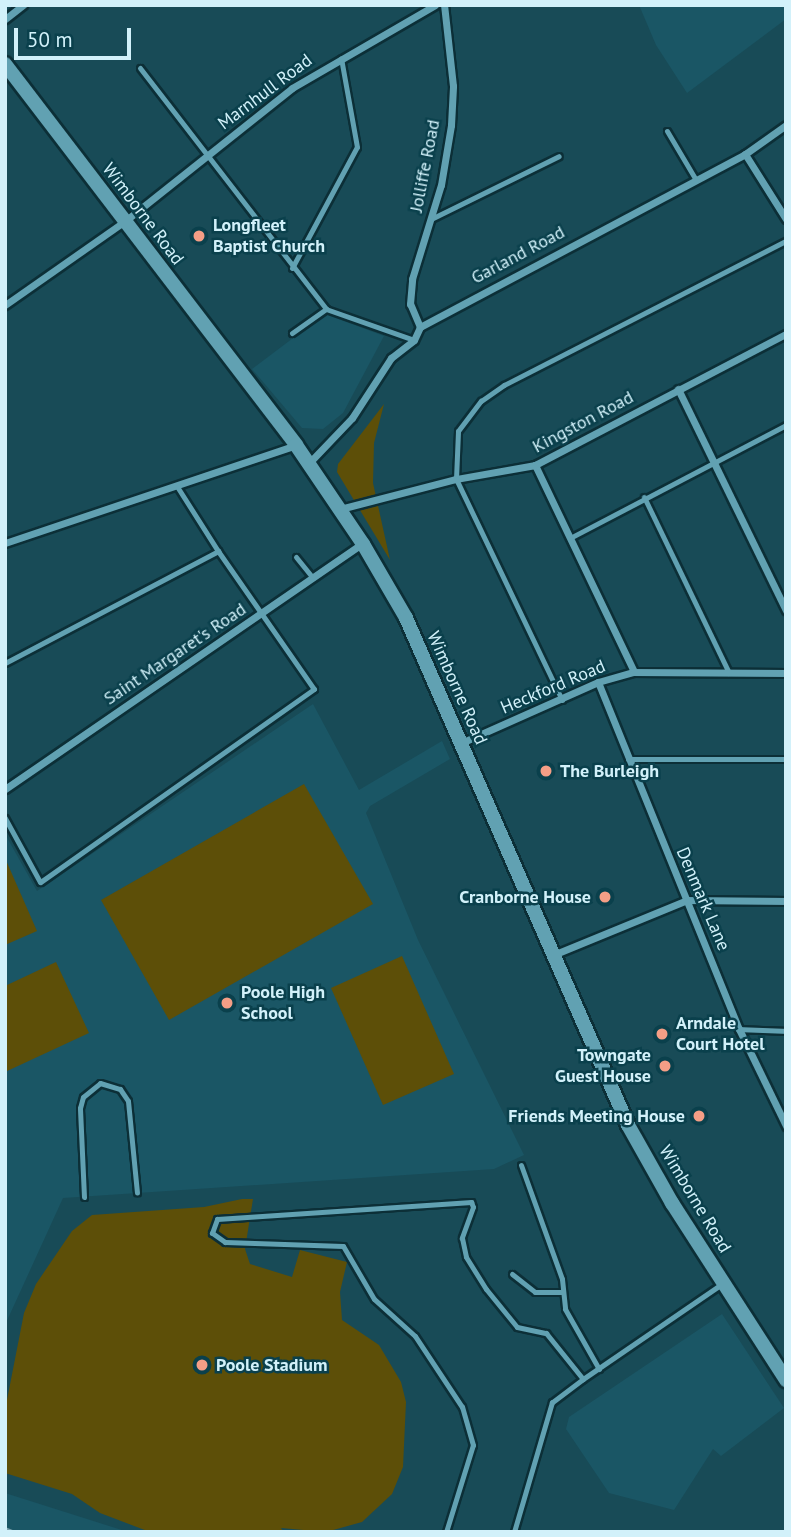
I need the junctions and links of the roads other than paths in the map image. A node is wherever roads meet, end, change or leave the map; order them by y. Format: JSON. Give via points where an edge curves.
{"nodes":[{"id":1,"x":23,"y":5,"type":"edge"},
{"id":2,"x":435,"y":5,"type":"edge"},
{"id":3,"x":444,"y":5,"type":"edge"},
{"id":4,"x":5,"y":19,"type":"edge"},
{"id":5,"x":340,"y":57,"type":"junction"},
{"id":6,"x":5,"y":64,"type":"edge"},
{"id":7,"x":140,"y":68,"type":"dead end"},
{"id":8,"x":786,"y":125,"type":"edge"},
{"id":9,"x":667,"y":131,"type":"dead end"},
{"id":10,"x":745,"y":154,"type":"junction"},
{"id":11,"x":208,"y":156,"type":"junction"},
{"id":12,"x":559,"y":156,"type":"dead end"},
{"id":13,"x":696,"y":180,"type":"junction"},
{"id":14,"x":433,"y":218,"type":"junction"},
{"id":15,"x":786,"y":219,"type":"edge"},
{"id":16,"x":125,"y":221,"type":"junction"},
{"id":17,"x":786,"y":241,"type":"edge"},
{"id":18,"x":292,"y":268,"type":"junction"},
{"id":19,"x":5,"y":305,"type":"edge"},
{"id":20,"x":326,"y":309,"type":"junction"},
{"id":21,"x":420,"y":327,"type":"junction"},
{"id":22,"x":292,"y":333,"type":"dead end"},
{"id":23,"x":786,"y":334,"type":"edge"},
{"id":24,"x":414,"y":340,"type":"junction"},
{"id":25,"x":678,"y":389,"type":"junction"},
{"id":26,"x":786,"y":425,"type":"edge"},
{"id":27,"x":296,"y":445,"type":"junction"},
{"id":28,"x":715,"y":461,"type":"junction"},
{"id":29,"x":309,"y":463,"type":"junction"},
{"id":30,"x":536,"y":465,"type":"junction"},
{"id":31,"x":456,"y":479,"type":"junction"},
{"id":32,"x":178,"y":488,"type":"junction"},
{"id":33,"x":644,"y":497,"type":"junction"},
{"id":34,"x":340,"y":509,"type":"junction"},
{"id":35,"x":570,"y":538,"type":"junction"},
{"id":36,"x":5,"y":543,"type":"edge"},
{"id":37,"x":363,"y":544,"type":"junction"},
{"id":38,"x":218,"y":551,"type":"junction"},
{"id":39,"x":296,"y":557,"type":"dead end"},
{"id":40,"x":313,"y":578,"type":"junction"},
{"id":41,"x":786,"y":610,"type":"edge"},
{"id":42,"x":261,"y":614,"type":"junction"},
{"id":43,"x":5,"y":663,"type":"edge"},
{"id":44,"x":634,"y":672,"type":"junction"},
{"id":45,"x":729,"y":673,"type":"junction"},
{"id":46,"x":786,"y":673,"type":"edge"},
{"id":47,"x":598,"y":682,"type":"junction"},
{"id":48,"x":562,"y":700,"type":"junction"},
{"id":49,"x":461,"y":743,"type":"junction"},
{"id":50,"x":627,"y":759,"type":"junction"},
{"id":51,"x":786,"y":759,"type":"edge"},
{"id":52,"x":5,"y":789,"type":"edge"},
{"id":53,"x":5,"y":818,"type":"edge"},
{"id":54,"x":687,"y":900,"type":"junction"},
{"id":55,"x":786,"y":901,"type":"edge"},
{"id":56,"x":553,"y":954,"type":"junction"},
{"id":57,"x":739,"y":1029,"type":"junction"},
{"id":58,"x":786,"y":1031,"type":"edge"},
{"id":59,"x":786,"y":1126,"type":"edge"},
{"id":60,"x":521,"y":1165,"type":"dead end"},
{"id":61,"x":137,"y":1193,"type":"dead end"},
{"id":62,"x":84,"y":1197,"type":"dead end"},
{"id":63,"x":513,"y":1274,"type":"dead end"},
{"id":64,"x":724,"y":1282,"type":"junction"},
{"id":65,"x":563,"y":1292,"type":"junction"},
{"id":66,"x":598,"y":1369,"type":"junction"},
{"id":67,"x":583,"y":1379,"type":"junction"},
{"id":68,"x":786,"y":1380,"type":"edge"},
{"id":69,"x":446,"y":1532,"type":"edge"},
{"id":70,"x":514,"y":1532,"type":"edge"}],
"edges":[{"from":1,"to":4,"type":"street"},
{"from":2,"to":5,"type":"street","name":"Marnhull Road"},
{"from":3,"to":14,"type":"street","name":"Jolliffe Road","via":[[453,86]]},
{"from":5,"to":11,"type":"street","name":"Marnhull Road","via":[[292,88]]},
{"from":5,"to":18,"type":"lane","via":[[358,147]]},
{"from":6,"to":16,"type":"main road","name":"Wimborne Road"},
{"from":7,"to":11,"type":"lane"},
{"from":8,"to":10,"type":"street","name":"Garland Road"},
{"from":9,"to":13,"type":"lane"},
{"from":10,"to":13,"type":"street","name":"Garland Road"},
{"from":10,"to":15,"type":"street"},
{"from":11,"to":16,"type":"street","name":"Marnhull Road"},
{"from":11,"to":18,"type":"lane"},
{"from":12,"to":14,"type":"lane"},
{"from":13,"to":21,"type":"street","name":"Garland Road"},
{"from":14,"to":21,"type":"street","name":"Jolliffe Road","via":[[412,279],[410,304]]},
{"from":16,"to":19,"type":"street","name":"Marnhull Road"},
{"from":16,"to":27,"type":"main road","name":"Wimborne Road"},
{"from":17,"to":31,"type":"lane","via":[[492,393],[458,431]]},
{"from":18,"to":20,"type":"lane"},
{"from":20,"to":22,"type":"lane"},
{"from":20,"to":24,"type":"lane"},
{"from":21,"to":24,"type":"street"},
{"from":23,"to":25,"type":"street","name":"Kingston Road"},
{"from":24,"to":29,"type":"street","via":[[391,358],[352,418]]},
{"from":25,"to":28,"type":"street"},
{"from":25,"to":30,"type":"street","name":"Kingston Road"},
{"from":26,"to":28,"type":"lane"},
{"from":27,"to":29,"type":"main road","name":"Wimborne Road"},
{"from":27,"to":32,"type":"street"},
{"from":28,"to":33,"type":"lane"},
{"from":28,"to":41,"type":"street"},
{"from":29,"to":34,"type":"main road","name":"Wimborne Road"},
{"from":30,"to":31,"type":"street","name":"Kingston Road"},
{"from":30,"to":35,"type":"street"},
{"from":31,"to":34,"type":"street","name":"Kingston Road"},
{"from":31,"to":48,"type":"lane"},
{"from":32,"to":36,"type":"street"},
{"from":32,"to":38,"type":"lane"},
{"from":33,"to":35,"type":"lane"},
{"from":33,"to":45,"type":"lane"},
{"from":34,"to":37,"type":"main road","name":"Wimborne Road"},
{"from":35,"to":44,"type":"street"},
{"from":37,"to":40,"type":"street","name":"Saint Margaret's Road"},
{"from":37,"to":49,"type":"main road","name":"Wimborne Road","via":[[406,618]]},
{"from":38,"to":42,"type":"lane"},
{"from":38,"to":43,"type":"lane"},
{"from":39,"to":40,"type":"lane"},
{"from":40,"to":42,"type":"street","name":"Saint Margaret's Road"},
{"from":42,"to":52,"type":"street","name":"Saint Margaret's Road"},
{"from":42,"to":53,"type":"lane","via":[[314,689],[40,882]]},
{"from":44,"to":45,"type":"street","name":"Heckford Road"},
{"from":44,"to":47,"type":"street","name":"Heckford Road"},
{"from":45,"to":46,"type":"street","name":"Heckford Road"},
{"from":47,"to":48,"type":"street","name":"Heckford Road"},
{"from":47,"to":50,"type":"street","name":"Denmark Lane"},
{"from":48,"to":49,"type":"street","name":"Heckford Road"},
{"from":49,"to":56,"type":"main road","name":"Wimborne Road"},
{"from":50,"to":51,"type":"lane"},
{"from":50,"to":54,"type":"street","name":"Denmark Lane"},
{"from":54,"to":55,"type":"street"},
{"from":54,"to":56,"type":"street"},
{"from":54,"to":57,"type":"street","name":"Denmark Lane"},
{"from":56,"to":64,"type":"main road","name":"Wimborne Road","via":[[628,1125]]},
{"from":57,"to":58,"type":"lane"},
{"from":57,"to":59,"type":"street","name":"Denmark Lane"},
{"from":60,"to":65,"type":"lane"},
{"from":61,"to":62,"type":"lane","via":[[128,1101],[120,1089],[100,1083],[83,1097],[80,1108]]},
{"from":63,"to":65,"type":"lane","via":[[535,1292]]},
{"from":64,"to":66,"type":"lane"},
{"from":64,"to":68,"type":"main road","name":"Wimborne Road"},
{"from":65,"to":66,"type":"lane","via":[[565,1309]]},
{"from":66,"to":67,"type":"lane"},
{"from":67,"to":69,"type":"lane","via":[[546,1333],[517,1328],[466,1257],[462,1238],[473,1207],[465,1200],[225,1215],[213,1225],[216,1240],[225,1242],[343,1246],[374,1298],[415,1336],[462,1407],[473,1445]]},
{"from":67,"to":70,"type":"lane","via":[[552,1402]]}]}
